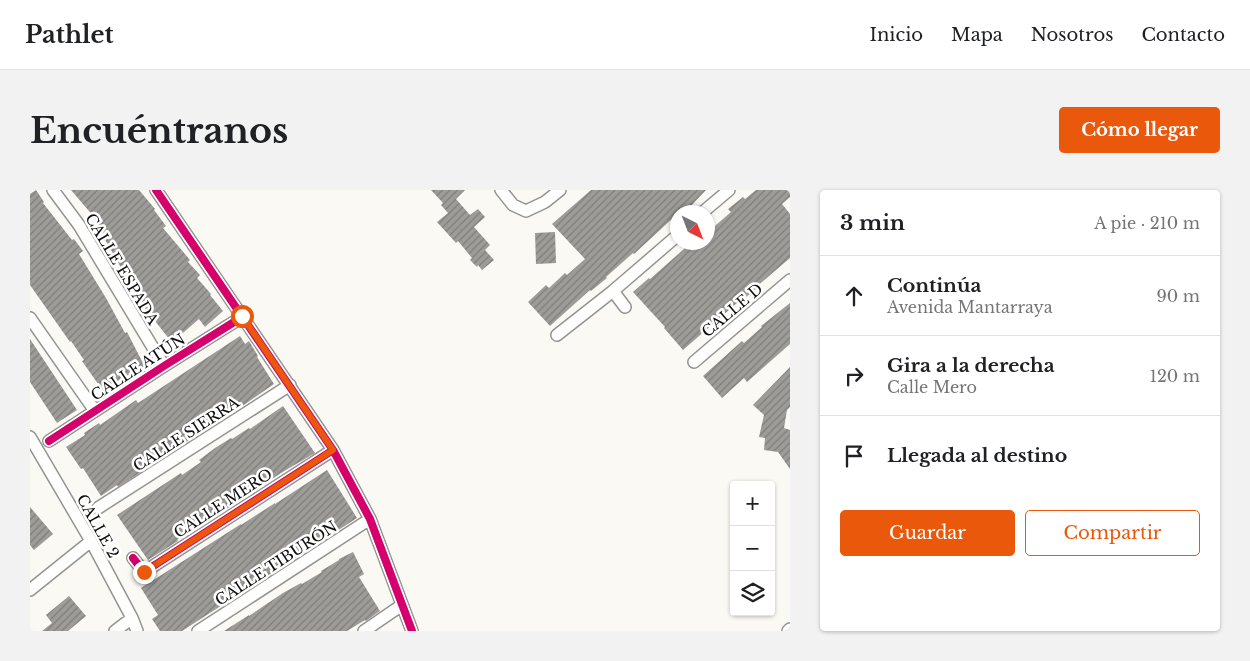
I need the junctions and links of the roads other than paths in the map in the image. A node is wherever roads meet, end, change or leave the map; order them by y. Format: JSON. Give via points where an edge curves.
{"nodes":[{"id":1,"x":53,"y":190,"type":"edge"},
{"id":2,"x":156,"y":190,"type":"edge"},
{"id":3,"x":501,"y":190,"type":"edge"},
{"id":4,"x":560,"y":190,"type":"edge"},
{"id":5,"x":729,"y":190,"type":"edge"},
{"id":6,"x":711,"y":205,"type":"edge"},
{"id":7,"x":670,"y":242,"type":"edge"},
{"id":8,"x":790,"y":280,"type":"edge"},
{"id":9,"x":612,"y":291,"type":"junction"},
{"id":10,"x":625,"y":307,"type":"dead end"},
{"id":11,"x":242,"y":316,"type":"junction"},
{"id":12,"x":30,"y":318,"type":"edge"},
{"id":13,"x":557,"y":335,"type":"dead end"},
{"id":14,"x":694,"y":362,"type":"dead end"},
{"id":15,"x":164,"y":366,"type":"junction"},
{"id":16,"x":290,"y":384,"type":"junction"},
{"id":17,"x":95,"y":411,"type":"junction"},
{"id":18,"x":30,"y":437,"type":"edge"},
{"id":19,"x":49,"y":440,"type":"dead end"},
{"id":20,"x":333,"y":450,"type":"junction"},
{"id":21,"x":98,"y":508,"type":"dead end"},
{"id":22,"x":370,"y":519,"type":"junction"},
{"id":23,"x":91,"y":541,"type":"junction"},
{"id":24,"x":133,"y":558,"type":"dead end"},
{"id":25,"x":30,"y":590,"type":"edge"},
{"id":26,"x":402,"y":605,"type":"junction"},
{"id":27,"x":132,"y":618,"type":"junction"},
{"id":28,"x":115,"y":631,"type":"edge"},
{"id":29,"x":137,"y":631,"type":"edge"},
{"id":30,"x":198,"y":631,"type":"edge"},
{"id":31,"x":364,"y":631,"type":"edge"},
{"id":32,"x":412,"y":631,"type":"edge"}],
"edges":[{"from":1,"to":15,"type":"street","name":"CALLE ESPADA","via":[[79,225]]},
{"from":2,"to":11,"type":"street"},
{"from":3,"to":4,"type":"street","via":[[513,205],[526,211]]},
{"from":5,"to":6,"type":"street"},
{"from":7,"to":9,"type":"street"},
{"from":8,"to":14,"type":"street","name":"CALLE D"},
{"from":9,"to":10,"type":"street"},
{"from":9,"to":13,"type":"street"},
{"from":11,"to":15,"type":"street","name":"CALLE ATÚN"},
{"from":11,"to":16,"type":"street"},
{"from":12,"to":17,"type":"street"},
{"from":15,"to":17,"type":"street","name":"CALLE ATÚN"},
{"from":16,"to":20,"type":"street"},
{"from":16,"to":21,"type":"street","name":"CALLE SIERRA"},
{"from":17,"to":19,"type":"street","name":"CALLE ATÚN"},
{"from":18,"to":23,"type":"street","name":"CALLE 2"},
{"from":20,"to":22,"type":"street"},
{"from":20,"to":24,"type":"street","name":"CALLE MERO","via":[[144,572]]},
{"from":22,"to":26,"type":"street"},
{"from":22,"to":30,"type":"street","name":"CALLE TIBURÓN"},
{"from":23,"to":25,"type":"street"},
{"from":23,"to":27,"type":"street","name":"CALLE 2"},
{"from":26,"to":31,"type":"street"},
{"from":26,"to":32,"type":"street"},
{"from":27,"to":28,"type":"street"},
{"from":27,"to":29,"type":"street","name":"CALLE 2"}]}
